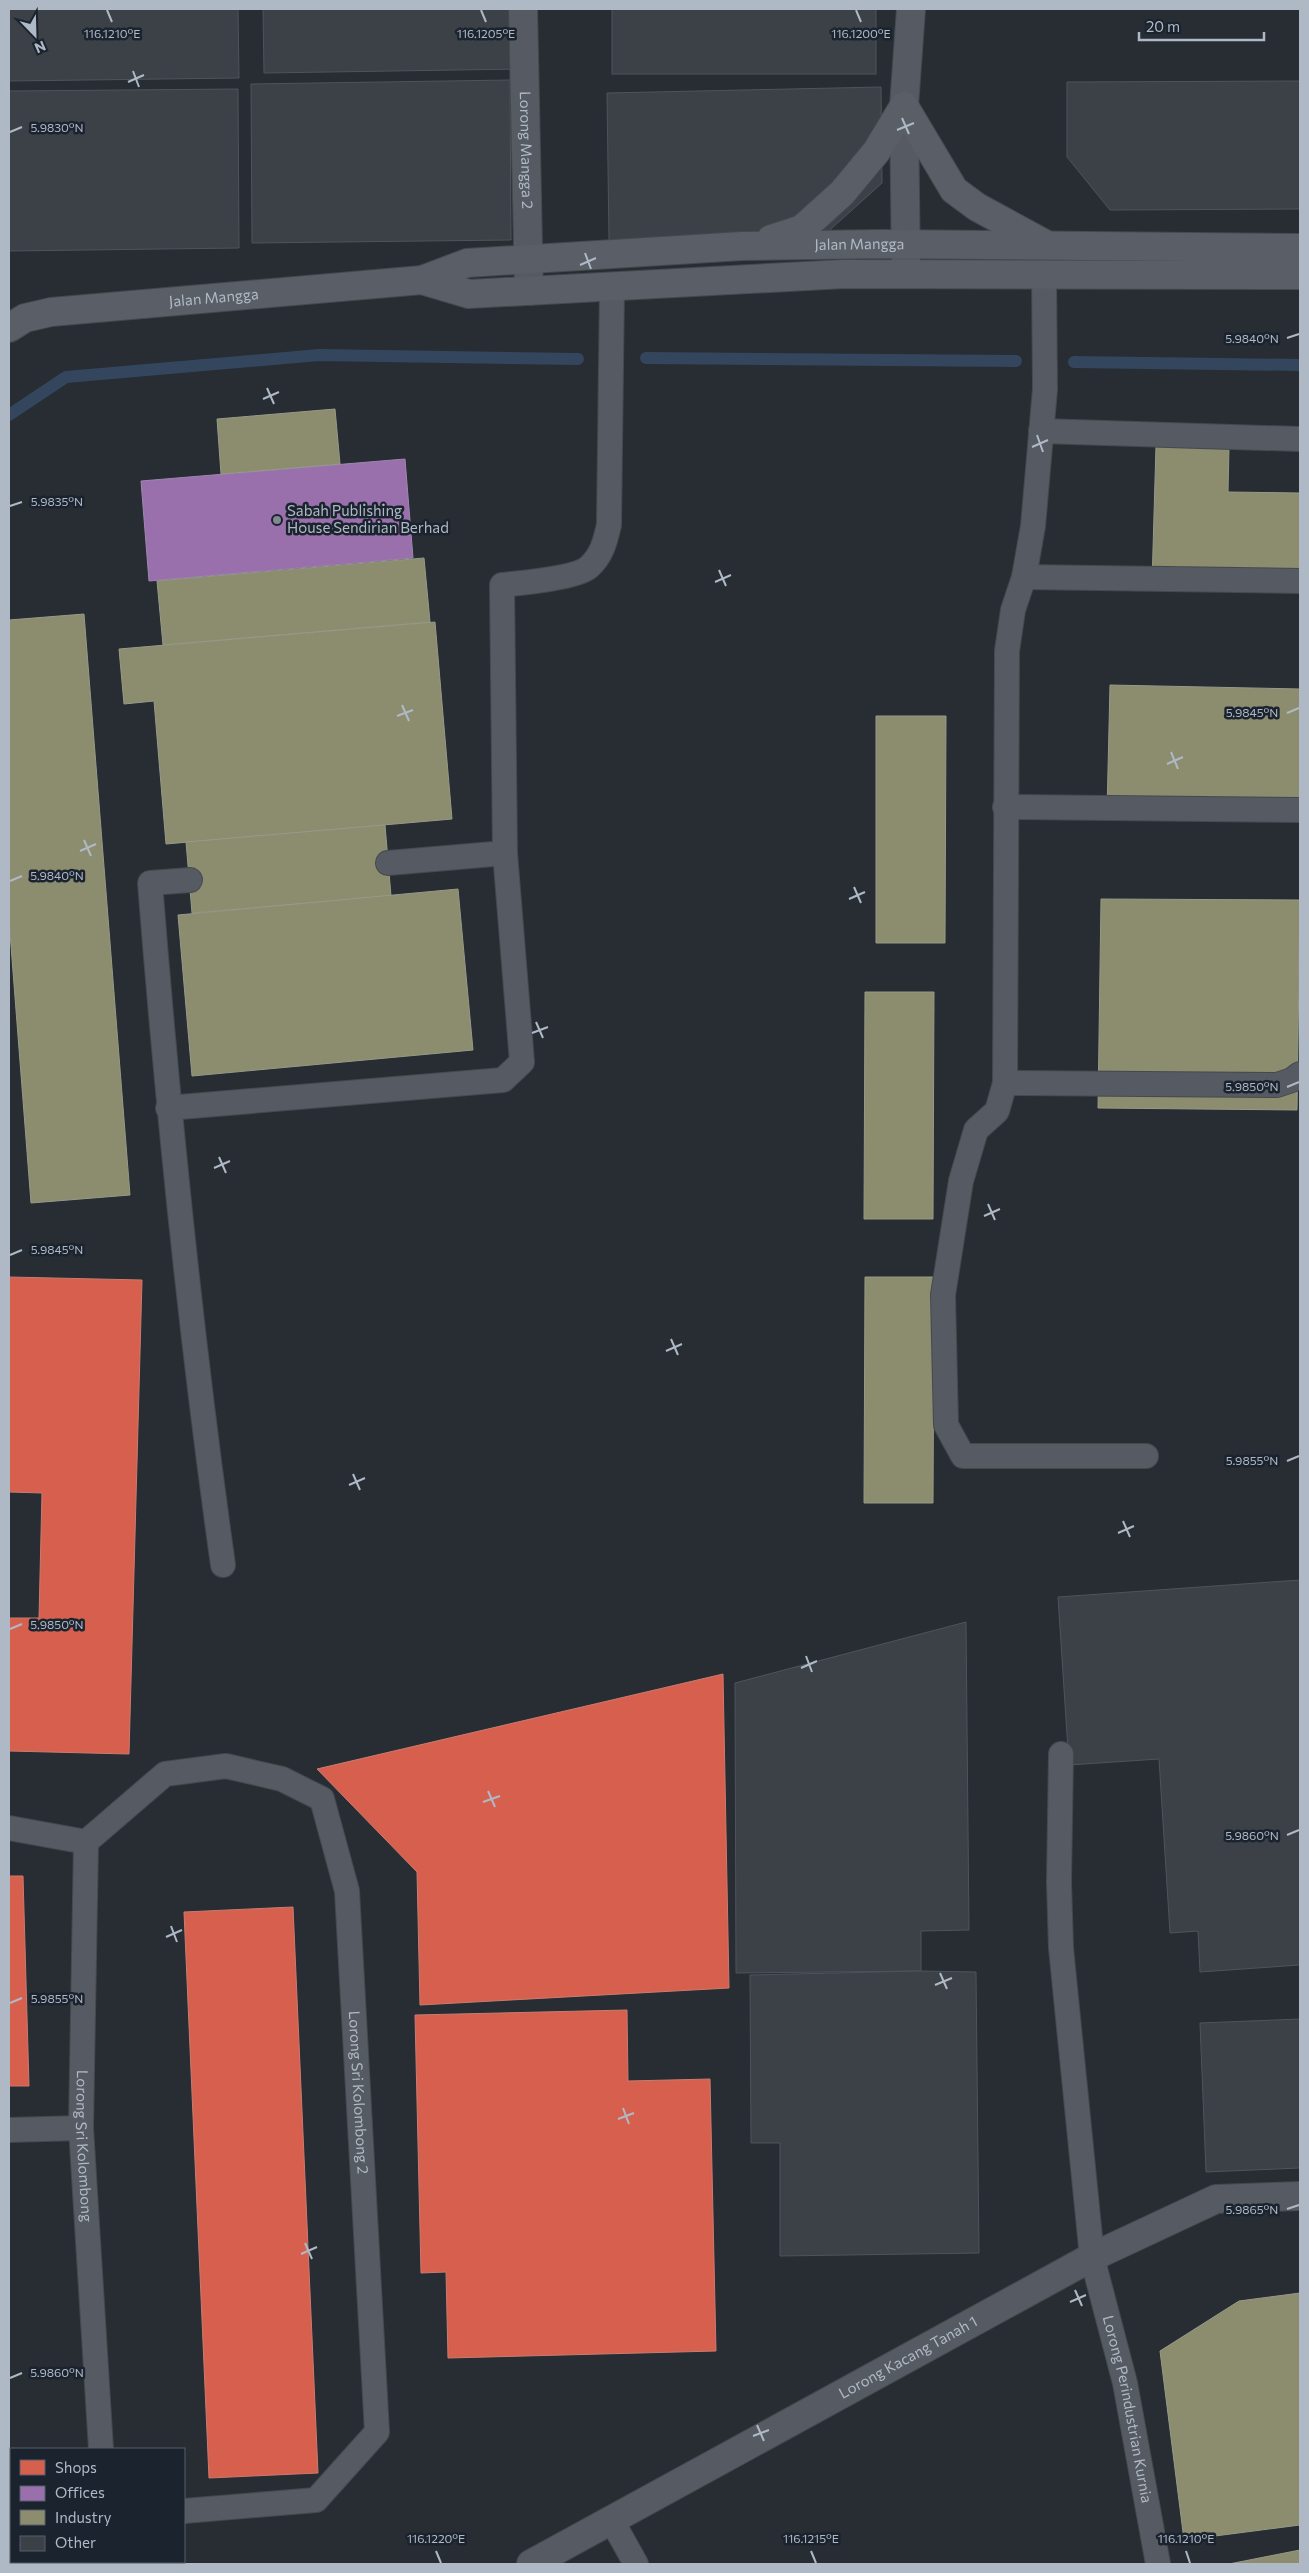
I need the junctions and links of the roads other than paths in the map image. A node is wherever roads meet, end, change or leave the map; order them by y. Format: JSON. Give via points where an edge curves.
{"nodes":[{"id":1,"x":523,"y":9,"type":"edge"},
{"id":2,"x":911,"y":9,"type":"edge"},
{"id":3,"x":904,"y":106,"type":"junction"},
{"id":4,"x":906,"y":245,"type":"junction"},
{"id":5,"x":746,"y":246,"type":"junction"},
{"id":6,"x":1048,"y":246,"type":"junction"},
{"id":7,"x":1300,"y":248,"type":"edge"},
{"id":8,"x":528,"y":259,"type":"junction"},
{"id":9,"x":906,"y":274,"type":"junction"},
{"id":10,"x":1044,"y":274,"type":"junction"},
{"id":11,"x":1300,"y":275,"type":"edge"},
{"id":12,"x":422,"y":280,"type":"junction"},
{"id":13,"x":612,"y":287,"type":"junction"},
{"id":14,"x":529,"y":291,"type":"junction"},
{"id":15,"x":9,"y":328,"type":"edge"},
{"id":16,"x":1042,"y":431,"type":"junction"},
{"id":17,"x":1300,"y":439,"type":"edge"},
{"id":18,"x":1024,"y":577,"type":"junction"},
{"id":19,"x":1300,"y":581,"type":"edge"},
{"id":20,"x":1006,"y":807,"type":"junction"},
{"id":21,"x":1300,"y":810,"type":"edge"},
{"id":22,"x":505,"y":852,"type":"junction"},
{"id":23,"x":388,"y":862,"type":"dead end"},
{"id":24,"x":190,"y":880,"type":"dead end"},
{"id":25,"x":1300,"y":1074,"type":"edge"},
{"id":26,"x":1004,"y":1084,"type":"junction"},
{"id":27,"x":168,"y":1108,"type":"junction"},
{"id":28,"x":1146,"y":1456,"type":"dead end"},
{"id":29,"x":223,"y":1565,"type":"dead end"},
{"id":30,"x":1061,"y":1754,"type":"dead end"},
{"id":31,"x":9,"y":1828,"type":"edge"},
{"id":32,"x":86,"y":1842,"type":"junction"},
{"id":33,"x":80,"y":2128,"type":"junction"},
{"id":34,"x":9,"y":2130,"type":"edge"},
{"id":35,"x":1300,"y":2196,"type":"edge"},
{"id":36,"x":1092,"y":2257,"type":"junction"},
{"id":37,"x":101,"y":2448,"type":"edge"},
{"id":38,"x":185,"y":2511,"type":"edge"},
{"id":39,"x":612,"y":2521,"type":"junction"},
{"id":40,"x":531,"y":2564,"type":"edge"},
{"id":41,"x":636,"y":2564,"type":"edge"},
{"id":42,"x":1158,"y":2564,"type":"edge"}],
"edges":[{"from":1,"to":8,"type":"street","name":"Lorong Mangga 2"},
{"from":2,"to":3,"type":"street"},
{"from":3,"to":4,"type":"street"},
{"from":3,"to":5,"type":"street","via":[[876,152],[842,193],[809,223],[802,229]]},
{"from":3,"to":6,"type":"street","via":[[954,190],[977,207]]},
{"from":4,"to":5,"type":"street","name":"Jalan Mangga"},
{"from":4,"to":6,"type":"street","name":"Jalan Mangga"},
{"from":4,"to":9,"type":"street"},
{"from":5,"to":8,"type":"street","name":"Jalan Mangga"},
{"from":6,"to":7,"type":"street","name":"Jalan Mangga"},
{"from":8,"to":12,"type":"street","name":"Jalan Mangga","via":[[467,263]]},
{"from":8,"to":14,"type":"street","name":"Lorong Mangga 2"},
{"from":9,"to":10,"type":"street","name":"Jalan Mangga"},
{"from":9,"to":13,"type":"street","name":"Jalan Mangga","via":[[844,274]]},
{"from":10,"to":11,"type":"street","name":"Jalan Mangga"},
{"from":10,"to":16,"type":"lane"},
{"from":12,"to":14,"type":"street","name":"Jalan Mangga","via":[[470,294]]},
{"from":12,"to":15,"type":"street","name":"Jalan Mangga","via":[[51,312],[25,318]]},
{"from":13,"to":14,"type":"street","name":"Jalan Mangga"},
{"from":13,"to":22,"type":"lane","via":[[609,516],[604,547],[588,568],[545,580],[502,585]]},
{"from":16,"to":17,"type":"lane"},
{"from":16,"to":18,"type":"lane","via":[[1033,526]]},
{"from":18,"to":19,"type":"lane"},
{"from":18,"to":20,"type":"lane","via":[[1013,610],[1007,651]]},
{"from":20,"to":21,"type":"lane"},
{"from":20,"to":26,"type":"lane"},
{"from":22,"to":23,"type":"lane"},
{"from":22,"to":27,"type":"lane","via":[[522,1062],[503,1080]]},
{"from":24,"to":27,"type":"lane","via":[[150,883]]},
{"from":25,"to":26,"type":"lane","via":[[1277,1085]]},
{"from":26,"to":28,"type":"lane","via":[[997,1110],[976,1130],[961,1180],[943,1294],[946,1425],[963,1456]]},
{"from":27,"to":29,"type":"lane","via":[[203,1424]]},
{"from":30,"to":36,"type":"lane","name":"Lorong Perindustrian Kurnia","via":[[1061,1948]]},
{"from":31,"to":32,"type":"lane"},
{"from":32,"to":33,"type":"lane","name":"Lorong Sri Kolombong"},
{"from":32,"to":38,"type":"lane","name":"Lorong Sri Kolombong 2","via":[[165,1774],[226,1766],[282,1779],[322,1799],[347,1891],[377,2432],[316,2500]]},
{"from":33,"to":34,"type":"lane"},
{"from":33,"to":37,"type":"lane","name":"Lorong Sri Kolombong"},
{"from":35,"to":36,"type":"street","name":"Lorong Kacang Tanah 1","via":[[1216,2198]]},
{"from":36,"to":39,"type":"street","name":"Lorong Kacang Tanah 1"},
{"from":36,"to":42,"type":"lane","name":"Lorong Perindustrian Kurnia","via":[[1125,2383]]},
{"from":39,"to":40,"type":"street","name":"Lorong Kacang Tanah 1"},
{"from":39,"to":41,"type":"lane"}]}
